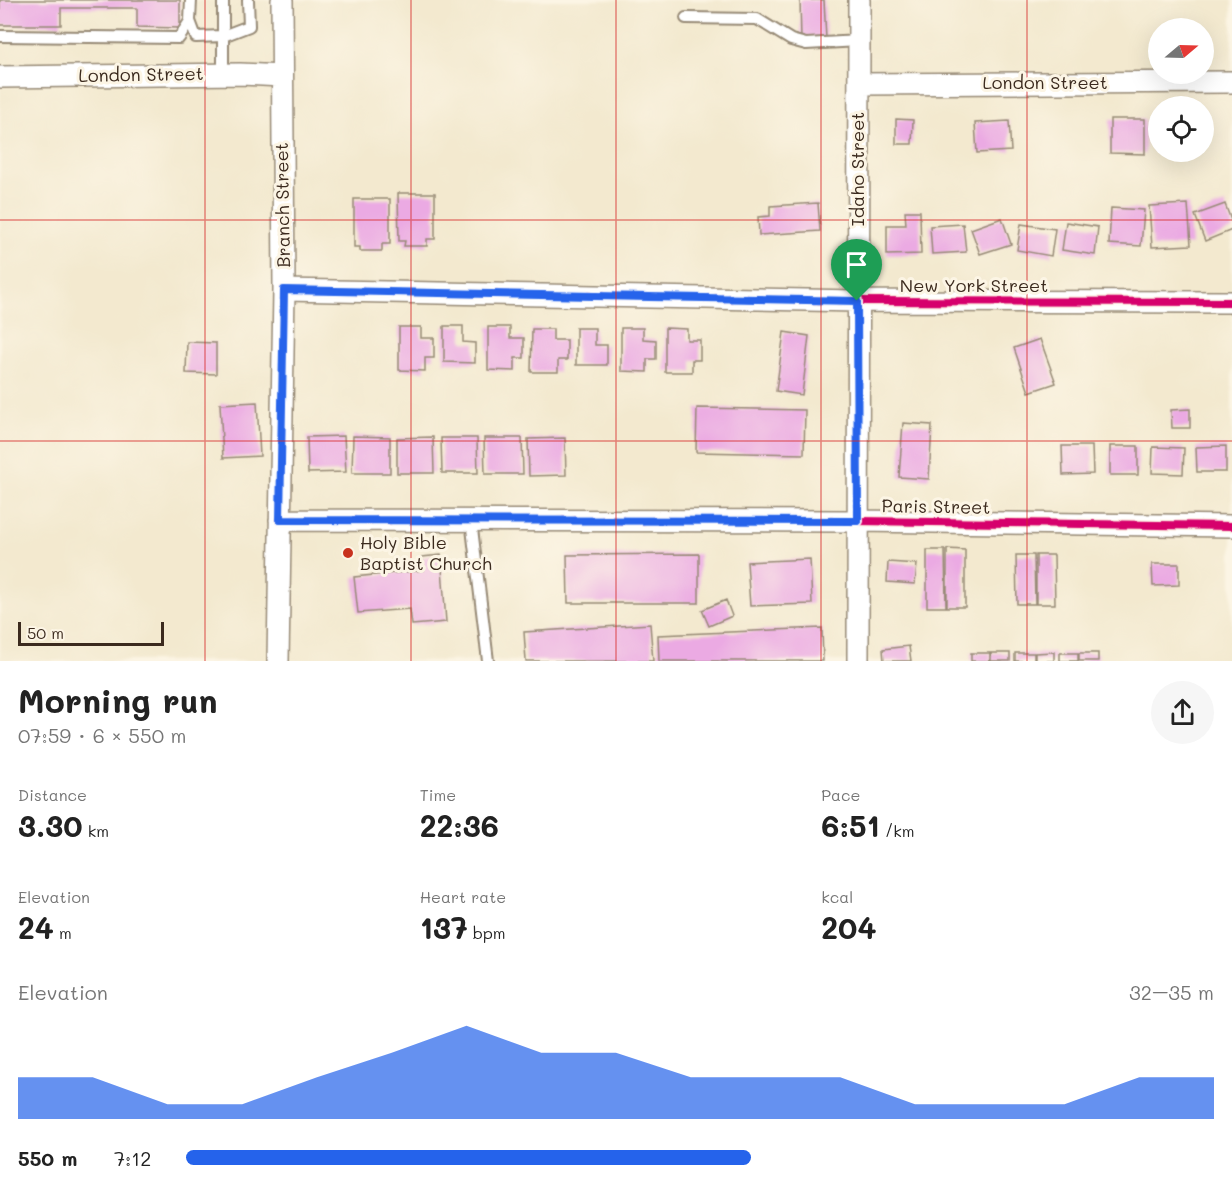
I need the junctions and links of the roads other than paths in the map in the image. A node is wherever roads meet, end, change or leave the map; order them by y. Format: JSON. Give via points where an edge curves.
{"nodes":[{"id":1,"x":191,"y":0,"type":"edge"},
{"id":2,"x":223,"y":0,"type":"edge"},
{"id":3,"x":248,"y":0,"type":"edge"},
{"id":4,"x":282,"y":0,"type":"edge"},
{"id":5,"x":859,"y":0,"type":"edge"},
{"id":6,"x":686,"y":18,"type":"dead end"},
{"id":7,"x":190,"y":21,"type":"junction"},
{"id":8,"x":0,"y":36,"type":"edge"},
{"id":9,"x":223,"y":36,"type":"junction"},
{"id":10,"x":859,"y":41,"type":"junction"},
{"id":11,"x":223,"y":74,"type":"junction"},
{"id":12,"x":282,"y":76,"type":"junction"},
{"id":13,"x":0,"y":77,"type":"edge"},
{"id":14,"x":1232,"y":82,"type":"edge"},
{"id":15,"x":859,"y":84,"type":"junction"},
{"id":16,"x":284,"y":290,"type":"junction"},
{"id":17,"x":857,"y":301,"type":"junction"},
{"id":18,"x":1232,"y":302,"type":"edge"},
{"id":19,"x":280,"y":520,"type":"junction"},
{"id":20,"x":471,"y":520,"type":"junction"},
{"id":21,"x":858,"y":521,"type":"junction"},
{"id":22,"x":1232,"y":526,"type":"edge"},
{"id":23,"x":278,"y":661,"type":"edge"},
{"id":24,"x":488,"y":661,"type":"edge"},
{"id":25,"x":858,"y":661,"type":"edge"}],
"edges":[{"from":1,"to":7,"type":"lane"},
{"from":2,"to":9,"type":"lane"},
{"from":3,"to":9,"type":"lane","via":[[249,26]]},
{"from":4,"to":12,"type":"street","name":"Branch Street"},
{"from":5,"to":10,"type":"street","name":"Idaho Street"},
{"from":6,"to":10,"type":"lane","via":[[757,19],[791,40],[806,44]]},
{"from":7,"to":8,"type":"lane","via":[[180,38]]},
{"from":7,"to":9,"type":"lane","via":[[196,37]]},
{"from":9,"to":11,"type":"lane"},
{"from":10,"to":15,"type":"street","name":"Idaho Street"},
{"from":11,"to":12,"type":"street","name":"London Street"},
{"from":11,"to":13,"type":"street","name":"London Street"},
{"from":12,"to":16,"type":"street","name":"Branch Street"},
{"from":14,"to":15,"type":"street","name":"London Street"},
{"from":15,"to":17,"type":"street","name":"Idaho Street"},
{"from":16,"to":17,"type":"street","name":"New York Street"},
{"from":16,"to":19,"type":"street","name":"Branch Street"},
{"from":17,"to":18,"type":"street","name":"New York Street"},
{"from":17,"to":21,"type":"street","name":"Idaho Street"},
{"from":19,"to":20,"type":"street","name":"Paris Street"},
{"from":19,"to":23,"type":"street","name":"Branch Street"},
{"from":20,"to":21,"type":"street","name":"Paris Street"},
{"from":20,"to":24,"type":"lane"},
{"from":21,"to":22,"type":"street","name":"Paris Street"},
{"from":21,"to":25,"type":"street","name":"Idaho Street"}]}
